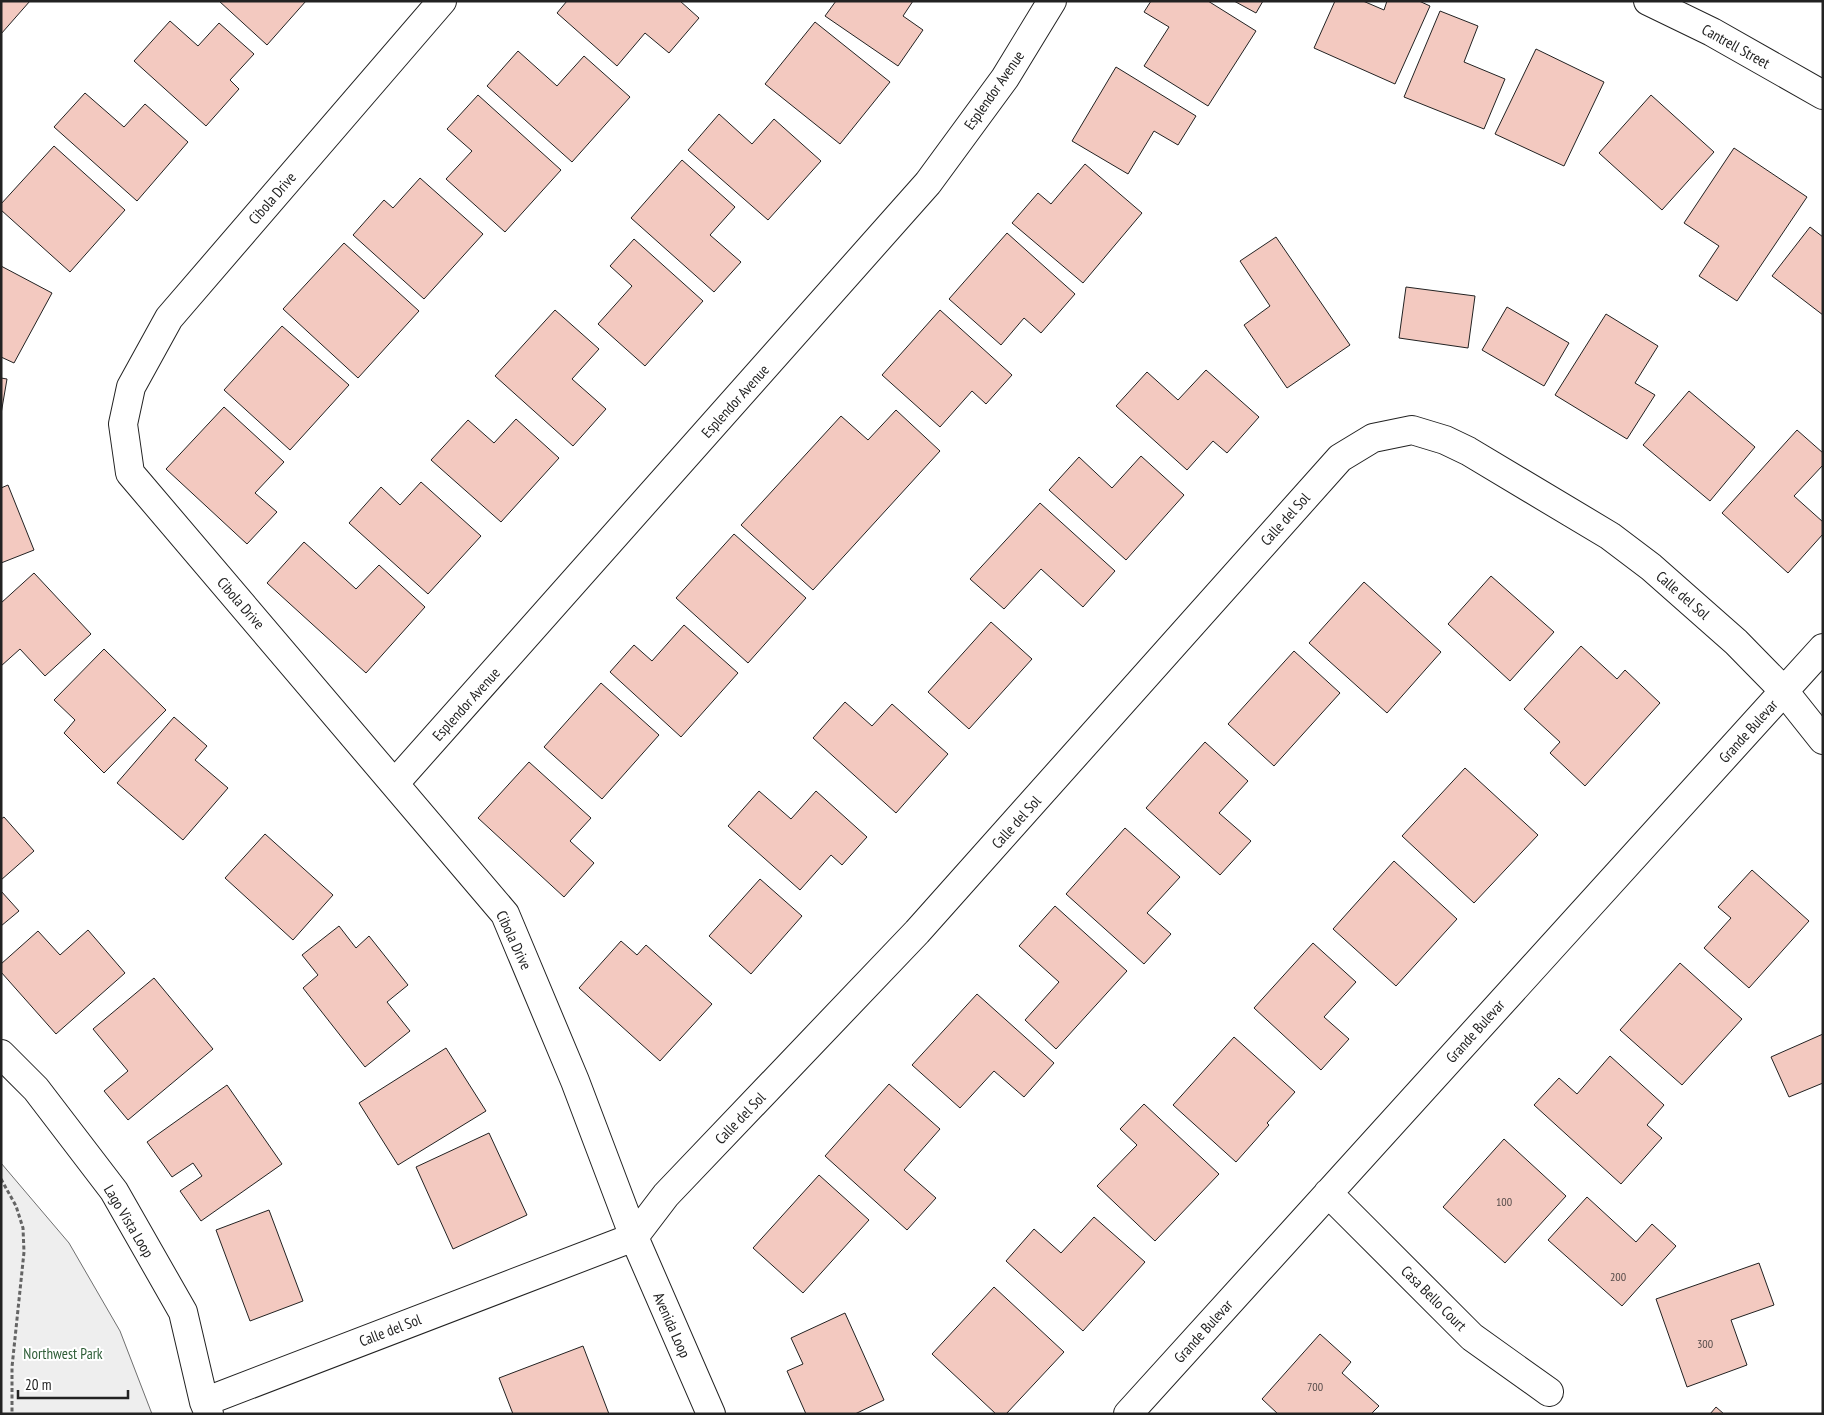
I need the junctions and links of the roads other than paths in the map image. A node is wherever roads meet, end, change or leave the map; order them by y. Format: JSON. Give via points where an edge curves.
{"nodes":[{"id":1,"x":442,"y":1,"type":"edge"},
{"id":2,"x":1052,"y":1,"type":"edge"},
{"id":3,"x":1648,"y":1,"type":"edge"},
{"id":4,"x":1823,"y":95,"type":"edge"},
{"id":5,"x":1823,"y":648,"type":"edge"},
{"id":6,"x":1784,"y":691,"type":"junction"},
{"id":7,"x":1823,"y":740,"type":"edge"},
{"id":8,"x":395,"y":783,"type":"junction"},
{"id":9,"x":1,"y":1054,"type":"edge"},
{"id":10,"x":1328,"y":1193,"type":"junction"},
{"id":11,"x":634,"y":1237,"type":"junction"},
{"id":12,"x":1549,"y":1392,"type":"dead end"},
{"id":13,"x":206,"y":1408,"type":"edge"},
{"id":14,"x":711,"y":1414,"type":"edge"},
{"id":15,"x":1128,"y":1414,"type":"edge"}],
"edges":[{"from":1,"to":8,"type":"street","name":"Cibola Drive","via":[[169,318],[131,387],[124,424],[130,473]]},
{"from":2,"to":8,"type":"street","name":"Esplendor Avenue","via":[[1005,78],[928,183]]},
{"from":3,"to":4,"type":"street","name":"Cantrell Street","via":[[1712,32]]},
{"from":5,"to":6,"type":"street","name":"Grande Bulevar"},
{"from":6,"to":7,"type":"street"},
{"from":6,"to":10,"type":"street","name":"Grande Bulevar"},
{"from":6,"to":11,"type":"street","name":"Calle del Sol","via":[[1729,636],[1651,567],[1610,536],[1445,440],[1412,430],[1373,438],[1340,458],[917,932],[666,1196]]},
{"from":8,"to":11,"type":"street","name":"Cibola Drive","via":[[505,914],[575,1081]]},
{"from":9,"to":13,"type":"street","name":"Lago Vista Loop","via":[[36,1089],[114,1191],[183,1312]]},
{"from":10,"to":12,"type":"street","name":"Casa Bello Court","via":[[1472,1337]]},
{"from":10,"to":15,"type":"street","name":"Grande Bulevar"},
{"from":11,"to":13,"type":"street","name":"Calle del Sol"},
{"from":11,"to":14,"type":"street","name":"Avenida Loop"}]}
